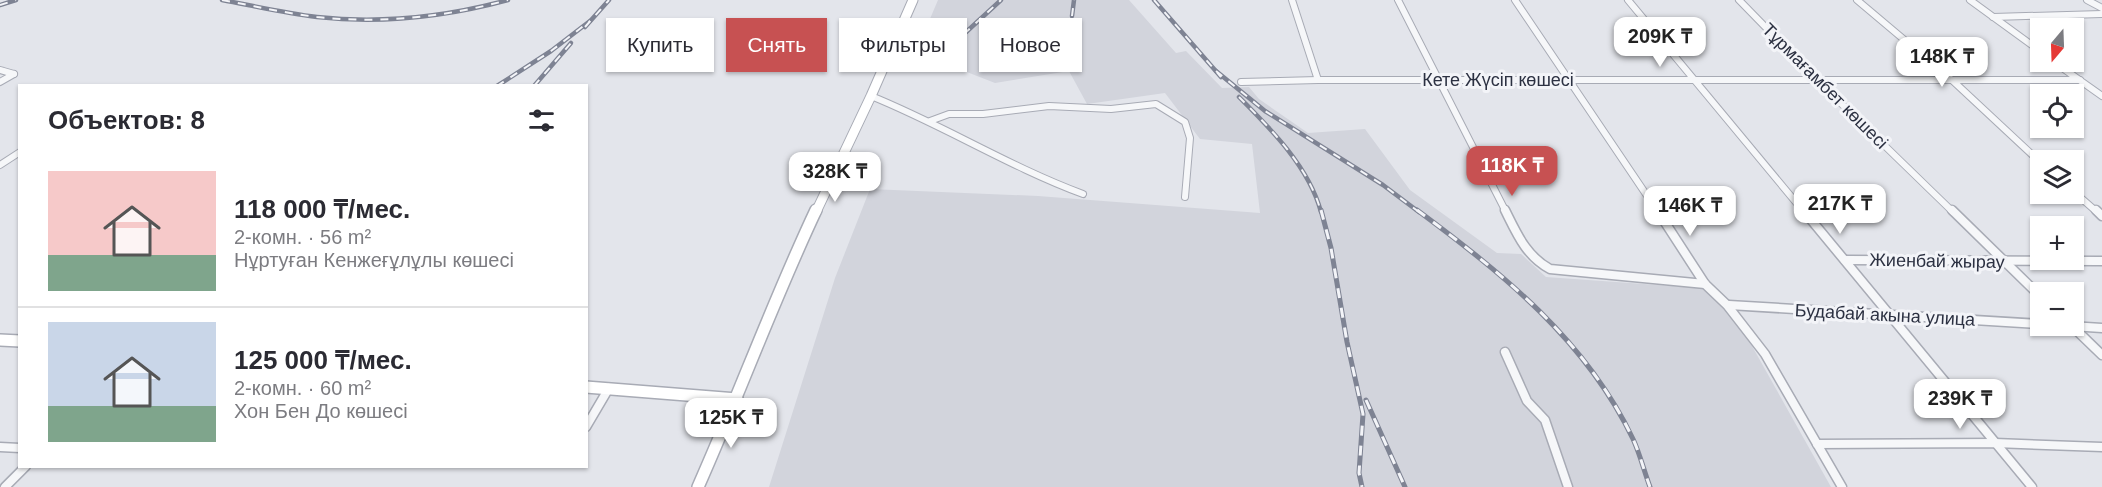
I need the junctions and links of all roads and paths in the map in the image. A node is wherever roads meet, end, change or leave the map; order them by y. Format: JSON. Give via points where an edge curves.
{"nodes":[{"id":1,"x":914,"y":0,"type":"edge"},
{"id":2,"x":1292,"y":0,"type":"edge"},
{"id":3,"x":1398,"y":0,"type":"edge"},
{"id":4,"x":1515,"y":0,"type":"edge"},
{"id":5,"x":1628,"y":0,"type":"edge"},
{"id":6,"x":1739,"y":0,"type":"edge"},
{"id":7,"x":1857,"y":0,"type":"edge"},
{"id":8,"x":1970,"y":0,"type":"edge"},
{"id":9,"x":2087,"y":0,"type":"edge"},
{"id":10,"x":2102,"y":8,"type":"edge"},
{"id":11,"x":2102,"y":14,"type":"edge"},
{"id":12,"x":1993,"y":17,"type":"junction"},
{"id":13,"x":2030,"y":44,"type":"edge"},
{"id":14,"x":0,"y":70,"type":"edge"},
{"id":15,"x":2068,"y":72,"type":"edge"},
{"id":16,"x":1694,"y":79,"type":"junction"},
{"id":17,"x":1318,"y":80,"type":"junction"},
{"id":18,"x":1437,"y":80,"type":"junction"},
{"id":19,"x":1571,"y":80,"type":"junction"},
{"id":20,"x":1816,"y":80,"type":"junction"},
{"id":21,"x":1952,"y":80,"type":"junction"},
{"id":22,"x":2080,"y":80,"type":"junction"},
{"id":23,"x":0,"y":82,"type":"edge"},
{"id":24,"x":1241,"y":82,"type":"dead end"},
{"id":25,"x":871,"y":96,"type":"junction"},
{"id":26,"x":2102,"y":96,"type":"edge"},
{"id":27,"x":930,"y":122,"type":"junction"},
{"id":28,"x":18,"y":153,"type":"edge"},
{"id":29,"x":2030,"y":153,"type":"edge"},
{"id":30,"x":0,"y":165,"type":"edge"},
{"id":31,"x":1083,"y":194,"type":"dead end"},
{"id":32,"x":1185,"y":197,"type":"dead end"},
{"id":33,"x":2084,"y":200,"type":"edge"},
{"id":34,"x":2102,"y":216,"type":"edge"},
{"id":35,"x":1845,"y":260,"type":"junction"},
{"id":36,"x":2102,"y":261,"type":"edge"},
{"id":37,"x":2003,"y":262,"type":"junction"},
{"id":38,"x":1705,"y":284,"type":"junction"},
{"id":39,"x":2030,"y":287,"type":"edge"},
{"id":40,"x":1729,"y":305,"type":"junction"},
{"id":41,"x":1888,"y":316,"type":"junction"},
{"id":42,"x":2030,"y":323,"type":"edge"},
{"id":43,"x":2084,"y":326,"type":"edge"},
{"id":44,"x":2102,"y":327,"type":"edge"},
{"id":45,"x":2082,"y":336,"type":"edge"},
{"id":46,"x":0,"y":340,"type":"edge"},
{"id":47,"x":18,"y":341,"type":"edge"},
{"id":48,"x":1504,"y":352,"type":"dead end"},
{"id":49,"x":2102,"y":355,"type":"edge"},
{"id":50,"x":588,"y":387,"type":"edge"},
{"id":51,"x":609,"y":388,"type":"junction"},
{"id":52,"x":737,"y":399,"type":"junction"},
{"id":53,"x":588,"y":424,"type":"edge"},
{"id":54,"x":1995,"y":443,"type":"junction"},
{"id":55,"x":1817,"y":444,"type":"junction"},
{"id":56,"x":0,"y":447,"type":"edge"},
{"id":57,"x":2102,"y":447,"type":"edge"},
{"id":58,"x":18,"y":448,"type":"edge"},
{"id":59,"x":24,"y":468,"type":"edge"},
{"id":60,"x":5,"y":487,"type":"edge"},
{"id":61,"x":698,"y":487,"type":"edge"},
{"id":62,"x":1568,"y":487,"type":"edge"},
{"id":63,"x":1842,"y":487,"type":"edge"},
{"id":64,"x":2032,"y":487,"type":"edge"}],
"edges":[{"from":1,"to":25,"type":"street"},
{"from":2,"to":17,"type":"street"},
{"from":3,"to":18,"type":"street"},
{"from":4,"to":19,"type":"street"},
{"from":5,"to":16,"type":"street"},
{"from":6,"to":20,"type":"street","name":"Тұрмағамбет көшесі"},
{"from":7,"to":21,"type":"street"},
{"from":8,"to":12,"type":"street"},
{"from":9,"to":10,"type":"street"},
{"from":11,"to":12,"type":"street"},
{"from":12,"to":13,"type":"street"},
{"from":14,"to":23,"type":"street","via":[[14,74]]},
{"from":15,"to":22,"type":"street"},
{"from":16,"to":19,"type":"street","name":"Кете Жүсіп көшесі"},
{"from":16,"to":20,"type":"street","name":"Кете Жүсіп көшесі"},
{"from":16,"to":35,"type":"street"},
{"from":17,"to":18,"type":"street","name":"Кете Жүсіп көшесі"},
{"from":17,"to":24,"type":"street","name":"Кете Жүсіп көшесі"},
{"from":18,"to":19,"type":"street","name":"Кете Жүсіп көшесі"},
{"from":18,"to":38,"type":"street","via":[[1520,240],[1535,261],[1550,269]]},
{"from":19,"to":38,"type":"street"},
{"from":20,"to":21,"type":"street","name":"Кете Жүсіп көшесі"},
{"from":20,"to":37,"type":"street","name":"Тұрмағамбет көшесі"},
{"from":21,"to":22,"type":"street","name":"Кете Жүсіп көшесі"},
{"from":21,"to":29,"type":"street"},
{"from":22,"to":26,"type":"street"},
{"from":25,"to":27,"type":"street"},
{"from":25,"to":52,"type":"street","via":[[792,259]]},
{"from":27,"to":31,"type":"street","via":[[1054,184]]},
{"from":27,"to":32,"type":"street","via":[[949,114],[1049,106],[1111,109],[1156,104],[1185,122],[1188,130]]},
{"from":28,"to":30,"type":"street"},
{"from":33,"to":34,"type":"street"},
{"from":35,"to":37,"type":"street","name":"Жиенбай жырау"},
{"from":35,"to":41,"type":"street"},
{"from":36,"to":37,"type":"street","name":"Жиенбай жырау"},
{"from":37,"to":39,"type":"street","name":"Тұрмағамбет көшесі"},
{"from":38,"to":40,"type":"street"},
{"from":40,"to":41,"type":"street","name":"Будабай акына улица"},
{"from":40,"to":55,"type":"street","via":[[1759,342]]},
{"from":41,"to":42,"type":"street","name":"Будабай акына улица"},
{"from":41,"to":54,"type":"street"},
{"from":43,"to":44,"type":"street"},
{"from":45,"to":49,"type":"street"},
{"from":46,"to":47,"type":"street"},
{"from":48,"to":62,"type":"street","via":[[1527,401],[1545,420]]},
{"from":50,"to":51,"type":"street"},
{"from":51,"to":52,"type":"street"},
{"from":51,"to":53,"type":"street"},
{"from":52,"to":61,"type":"street"},
{"from":54,"to":55,"type":"street"},
{"from":54,"to":57,"type":"street"},
{"from":54,"to":64,"type":"street"},
{"from":55,"to":63,"type":"street"},
{"from":56,"to":58,"type":"street"},
{"from":59,"to":60,"type":"street"}]}
